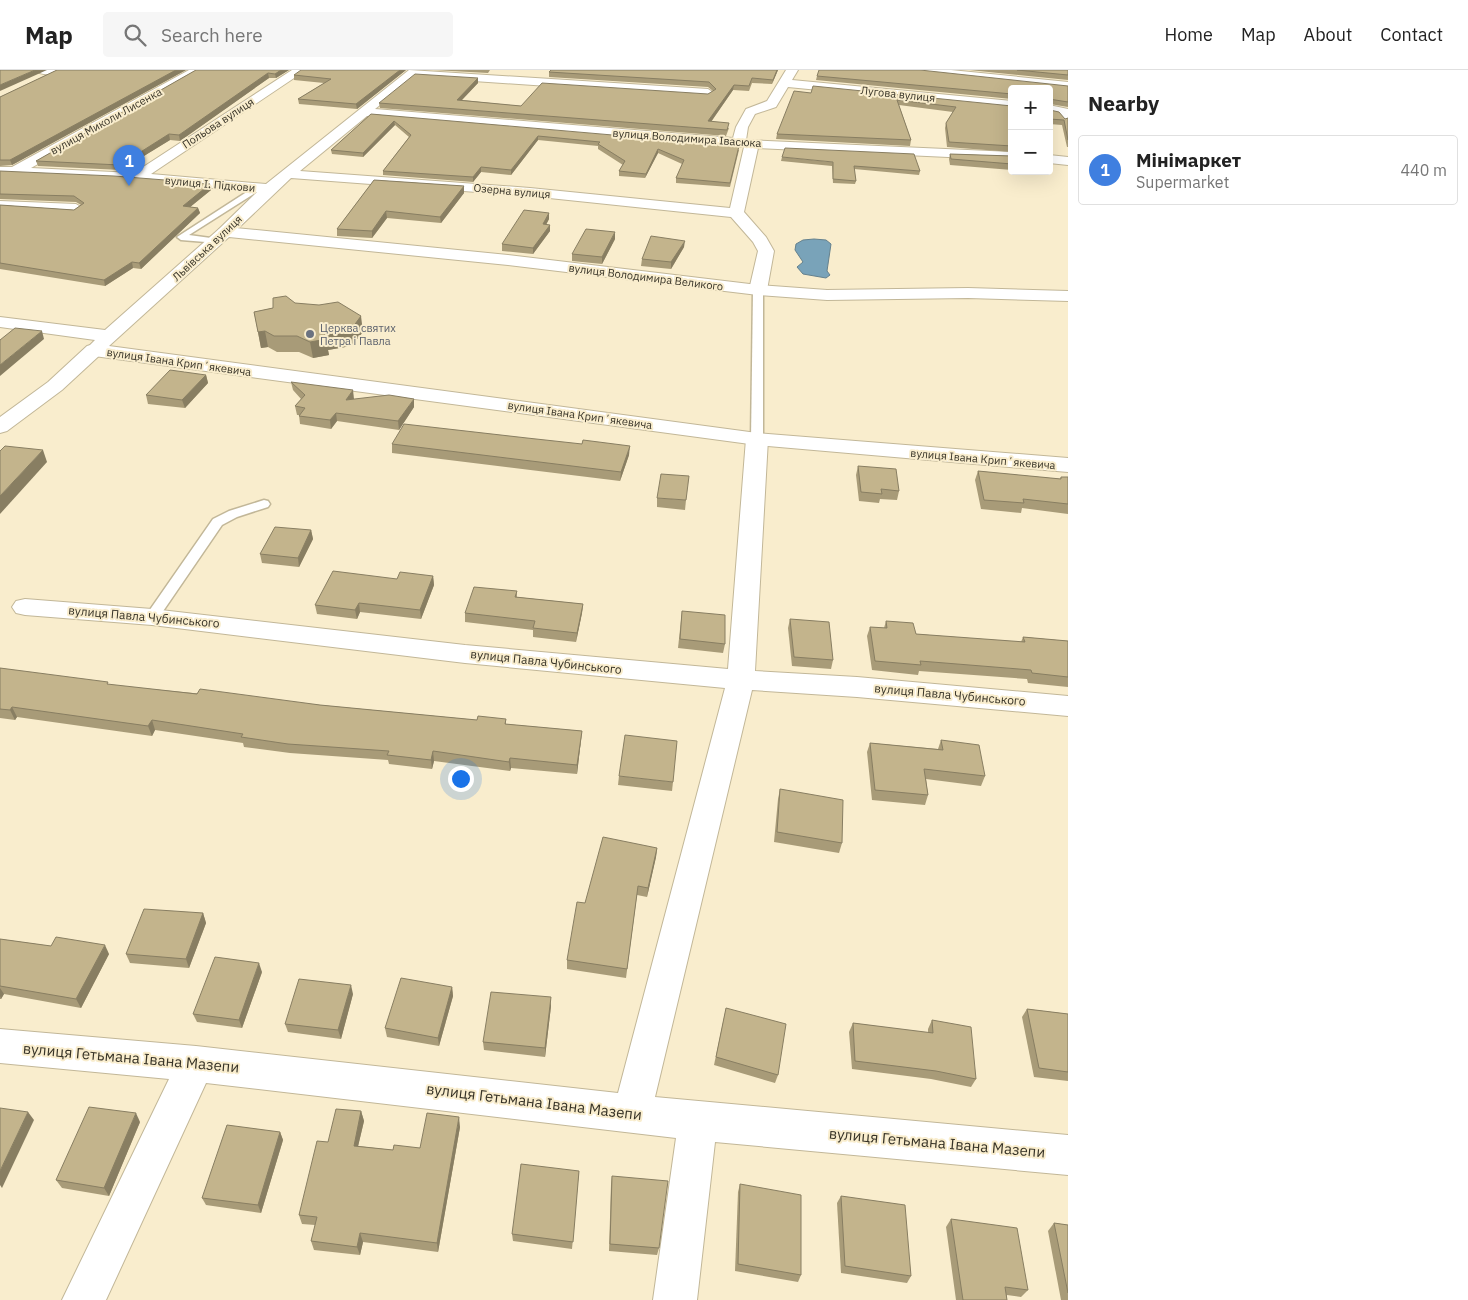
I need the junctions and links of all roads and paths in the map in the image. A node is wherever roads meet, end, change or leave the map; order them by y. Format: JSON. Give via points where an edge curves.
{"nodes":[{"id":1,"x":40,"y":70,"type":"edge"},
{"id":2,"x":197,"y":70,"type":"edge"},
{"id":3,"x":300,"y":70,"type":"edge"},
{"id":4,"x":792,"y":70,"type":"edge"},
{"id":5,"x":919,"y":70,"type":"edge"},
{"id":6,"x":986,"y":70,"type":"edge"},
{"id":7,"x":59,"y":71,"type":"edge"},
{"id":8,"x":414,"y":71,"type":"edge"},
{"id":9,"x":1016,"y":81,"type":"junction"},
{"id":10,"x":33,"y":83,"type":"edge"},
{"id":11,"x":784,"y":83,"type":"junction"},
{"id":12,"x":1068,"y":86,"type":"edge"},
{"id":13,"x":708,"y":92,"type":"edge"},
{"id":14,"x":1008,"y":105,"type":"edge"},
{"id":15,"x":1053,"y":110,"type":"edge"},
{"id":16,"x":363,"y":112,"type":"junction"},
{"id":17,"x":1068,"y":119,"type":"edge"},
{"id":18,"x":746,"y":144,"type":"junction"},
{"id":19,"x":1008,"y":156,"type":"edge"},
{"id":20,"x":1053,"y":159,"type":"edge"},
{"id":21,"x":1068,"y":161,"type":"edge"},
{"id":22,"x":16,"y":171,"type":"junction"},
{"id":23,"x":0,"y":172,"type":"edge"},
{"id":24,"x":288,"y":174,"type":"junction"},
{"id":25,"x":137,"y":177,"type":"junction"},
{"id":26,"x":264,"y":189,"type":"junction"},
{"id":27,"x":0,"y":205,"type":"edge"},
{"id":28,"x":76,"y":209,"type":"edge"},
{"id":29,"x":736,"y":213,"type":"junction"},
{"id":30,"x":220,"y":236,"type":"junction"},
{"id":31,"x":758,"y":290,"type":"junction"},
{"id":32,"x":1068,"y":296,"type":"edge"},
{"id":33,"x":0,"y":322,"type":"edge"},
{"id":34,"x":109,"y":336,"type":"junction"},
{"id":35,"x":94,"y":350,"type":"junction"},
{"id":36,"x":0,"y":427,"type":"edge"},
{"id":37,"x":757,"y":439,"type":"junction"},
{"id":38,"x":1068,"y":465,"type":"edge"},
{"id":39,"x":264,"y":504,"type":"dead end"},
{"id":40,"x":25,"y":607,"type":"dead end"},
{"id":41,"x":152,"y":617,"type":"junction"},
{"id":42,"x":741,"y":680,"type":"junction"},
{"id":43,"x":1068,"y":706,"type":"edge"},
{"id":44,"x":0,"y":1046,"type":"edge"},
{"id":45,"x":196,"y":1064,"type":"junction"},
{"id":46,"x":632,"y":1114,"type":"junction"},
{"id":47,"x":698,"y":1122,"type":"junction"},
{"id":48,"x":1068,"y":1156,"type":"edge"},
{"id":49,"x":84,"y":1300,"type":"edge"},
{"id":50,"x":675,"y":1300,"type":"edge"}],
"edges":[{"from":1,"to":7,"type":"street"},
{"from":2,"to":22,"type":"street","name":"вулиця Миколи Лисенка"},
{"from":3,"to":25,"type":"street","name":"Польова вулиця"},
{"from":4,"to":11,"type":"street"},
{"from":5,"to":9,"type":"street"},
{"from":6,"to":9,"type":"street","via":[[1014,77]]},
{"from":7,"to":10,"type":"street"},
{"from":8,"to":13,"type":"street"},
{"from":8,"to":16,"type":"street","name":"Львівська вулиця"},
{"from":9,"to":12,"type":"street"},
{"from":11,"to":14,"type":"street","name":"Лугова вулиця"},
{"from":11,"to":18,"type":"street","via":[[772,104],[750,112],[742,127]]},
{"from":15,"to":17,"type":"street","via":[[1064,112]]},
{"from":16,"to":18,"type":"street","name":"вулиця Володимира Івасюка"},
{"from":16,"to":24,"type":"street","name":"Львівська вулиця"},
{"from":18,"to":19,"type":"street","name":"вулиця Володимира Івасюка"},
{"from":18,"to":29,"type":"street"},
{"from":20,"to":21,"type":"street"},
{"from":22,"to":23,"type":"street","name":"вулиця І. Підкови"},
{"from":22,"to":25,"type":"street","name":"вулиця І. Підкови"},
{"from":24,"to":26,"type":"street","name":"Львівська вулиця"},
{"from":24,"to":29,"type":"street","name":"Озерна вулиця","via":[[530,192]]},
{"from":25,"to":26,"type":"street","name":"вулиця І. Підкови"},
{"from":26,"to":30,"type":"street","name":"Львівська вулиця"},
{"from":26,"to":30,"type":"lane","via":[[181,237]]},
{"from":27,"to":28,"type":"street"},
{"from":29,"to":31,"type":"street","via":[[766,251]]},
{"from":30,"to":31,"type":"street","name":"вулиця Володимира Великого","via":[[508,260]]},
{"from":30,"to":34,"type":"street","name":"Львівська вулиця"},
{"from":31,"to":32,"type":"street","name":"вулиця Володимира Великого","via":[[826,295],[968,293]]},
{"from":31,"to":37,"type":"lane"},
{"from":33,"to":34,"type":"street"},
{"from":34,"to":35,"type":"street","name":"Львівська вулиця"},
{"from":35,"to":36,"type":"street","name":"Львівська вулиця","via":[[55,386]]},
{"from":35,"to":37,"type":"street","name":"вулиця Івана Крипʼякевича"},
{"from":37,"to":38,"type":"street","name":"вулиця Івана Крипʼякевича"},
{"from":37,"to":42,"type":"street"},
{"from":39,"to":41,"type":"lane","via":[[217,522]]},
{"from":40,"to":41,"type":"street","name":"вулиця Павла Чубинського"},
{"from":41,"to":42,"type":"street","name":"вулиця Павла Чубинського","via":[[465,654]]},
{"from":42,"to":43,"type":"street","name":"вулиця Павла Чубинського"},
{"from":42,"to":46,"type":"street"},
{"from":44,"to":45,"type":"street","name":"вулиця Гетьмана Івана Мазепи"},
{"from":45,"to":46,"type":"street","name":"вулиця Гетьмана Івана Мазепи"},
{"from":45,"to":49,"type":"street"},
{"from":46,"to":47,"type":"street","name":"вулиця Гетьмана Івана Мазепи"},
{"from":47,"to":48,"type":"street","name":"вулиця Гетьмана Івана Мазепи"},
{"from":47,"to":50,"type":"street"}]}
